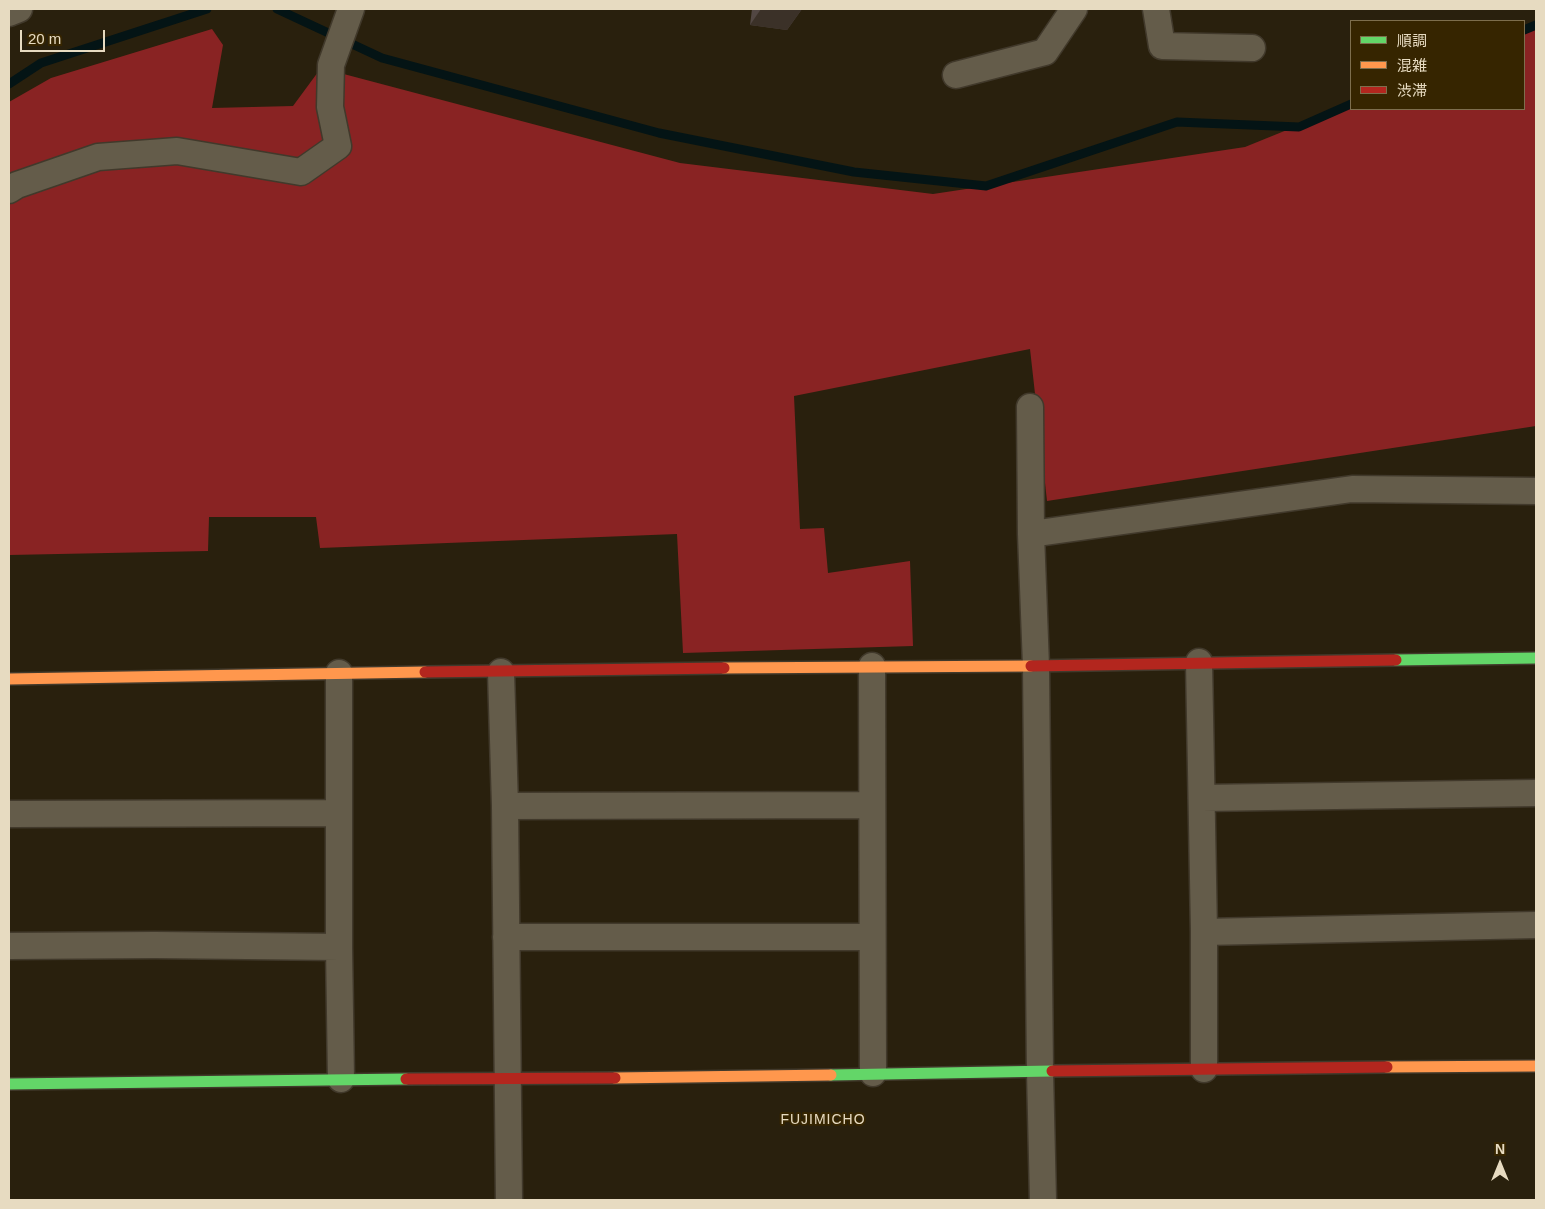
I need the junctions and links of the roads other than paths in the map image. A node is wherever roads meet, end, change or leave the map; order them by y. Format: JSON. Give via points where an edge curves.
{"nodes":[{"id":1,"x":19,"y":9,"type":"edge"},
{"id":2,"x":1074,"y":9,"type":"edge"},
{"id":3,"x":1156,"y":9,"type":"edge"},
{"id":4,"x":9,"y":14,"type":"edge"},
{"id":5,"x":350,"y":15,"type":"edge"},
{"id":6,"x":1252,"y":48,"type":"dead end"},
{"id":7,"x":956,"y":75,"type":"dead end"},
{"id":8,"x":9,"y":190,"type":"edge"},
{"id":9,"x":1030,"y":407,"type":"dead end"},
{"id":10,"x":1536,"y":491,"type":"edge"},
{"id":11,"x":1031,"y":534,"type":"junction"},
{"id":12,"x":1536,"y":658,"type":"edge"},
{"id":13,"x":1199,"y":662,"type":"junction"},
{"id":14,"x":872,"y":666,"type":"junction"},
{"id":15,"x":1036,"y":666,"type":"junction"},
{"id":16,"x":340,"y":672,"type":"junction"},
{"id":17,"x":501,"y":672,"type":"junction"},
{"id":18,"x":9,"y":679,"type":"edge"},
{"id":19,"x":1536,"y":793,"type":"edge"},
{"id":20,"x":1202,"y":798,"type":"junction"},
{"id":21,"x":872,"y":805,"type":"junction"},
{"id":22,"x":505,"y":806,"type":"junction"},
{"id":23,"x":339,"y":813,"type":"junction"},
{"id":24,"x":9,"y":814,"type":"edge"},
{"id":25,"x":1536,"y":925,"type":"edge"},
{"id":26,"x":1204,"y":932,"type":"junction"},
{"id":27,"x":506,"y":936,"type":"junction"},
{"id":28,"x":872,"y":936,"type":"junction"},
{"id":29,"x":9,"y":946,"type":"edge"},
{"id":30,"x":339,"y":947,"type":"junction"},
{"id":31,"x":1536,"y":1066,"type":"edge"},
{"id":32,"x":1204,"y":1069,"type":"junction"},
{"id":33,"x":1040,"y":1072,"type":"junction"},
{"id":34,"x":873,"y":1074,"type":"junction"},
{"id":35,"x":341,"y":1079,"type":"junction"},
{"id":36,"x":508,"y":1080,"type":"junction"},
{"id":37,"x":9,"y":1084,"type":"edge"},
{"id":38,"x":509,"y":1200,"type":"edge"},
{"id":39,"x":1043,"y":1200,"type":"edge"}],
"edges":[{"from":1,"to":4,"type":"street"},
{"from":2,"to":7,"type":"street","via":[[1045,52]]},
{"from":3,"to":6,"type":"street","via":[[1162,46]]},
{"from":5,"to":8,"type":"street","via":[[331,65],[330,107],[338,146],[301,172],[177,151],[98,157]]},
{"from":9,"to":11,"type":"street"},
{"from":10,"to":11,"type":"street","via":[[1352,489]]},
{"from":11,"to":15,"type":"street"},
{"from":12,"to":13,"type":"street"},
{"from":13,"to":15,"type":"street"},
{"from":13,"to":20,"type":"street"},
{"from":14,"to":15,"type":"street"},
{"from":14,"to":17,"type":"street"},
{"from":14,"to":21,"type":"street"},
{"from":15,"to":33,"type":"street"},
{"from":16,"to":17,"type":"street"},
{"from":16,"to":18,"type":"street"},
{"from":16,"to":23,"type":"street"},
{"from":17,"to":22,"type":"street"},
{"from":19,"to":20,"type":"street"},
{"from":20,"to":26,"type":"street"},
{"from":21,"to":22,"type":"street"},
{"from":21,"to":28,"type":"street"},
{"from":22,"to":27,"type":"street"},
{"from":23,"to":24,"type":"street"},
{"from":23,"to":30,"type":"street"},
{"from":25,"to":26,"type":"street"},
{"from":26,"to":32,"type":"street"},
{"from":27,"to":28,"type":"street"},
{"from":27,"to":36,"type":"street"},
{"from":28,"to":34,"type":"street"},
{"from":29,"to":30,"type":"street"},
{"from":30,"to":35,"type":"street"},
{"from":31,"to":32,"type":"street"},
{"from":32,"to":33,"type":"street"},
{"from":33,"to":34,"type":"street"},
{"from":33,"to":39,"type":"street"},
{"from":34,"to":36,"type":"street"},
{"from":35,"to":36,"type":"street"},
{"from":35,"to":37,"type":"street"},
{"from":36,"to":38,"type":"street"}]}
